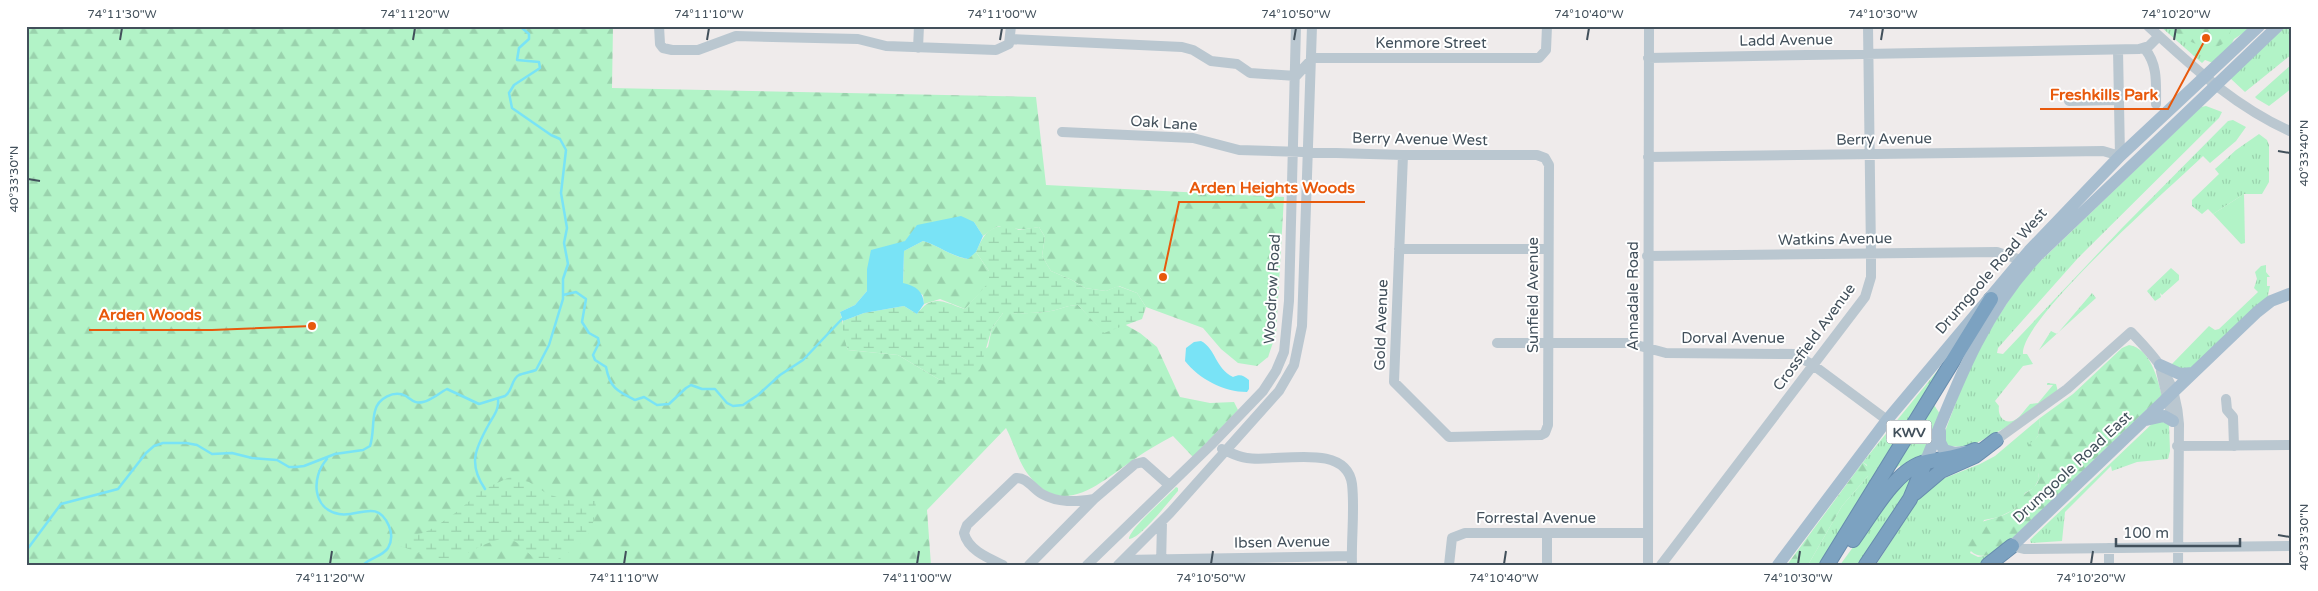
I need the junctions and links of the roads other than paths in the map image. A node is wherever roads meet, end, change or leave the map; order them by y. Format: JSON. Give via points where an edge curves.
{"nodes":[{"id":1,"x":659,"y":26,"type":"edge"},
{"id":2,"x":919,"y":26,"type":"edge"},
{"id":3,"x":1011,"y":26,"type":"edge"},
{"id":4,"x":1296,"y":26,"type":"edge"},
{"id":5,"x":1312,"y":26,"type":"edge"},
{"id":6,"x":1547,"y":26,"type":"edge"},
{"id":7,"x":1649,"y":26,"type":"edge"},
{"id":8,"x":1868,"y":26,"type":"edge"},
{"id":9,"x":2148,"y":26,"type":"edge"},
{"id":10,"x":2259,"y":26,"type":"edge"},
{"id":11,"x":2278,"y":26,"type":"edge"},
{"id":12,"x":2159,"y":36,"type":"junction"},
{"id":13,"x":1010,"y":39,"type":"junction"},
{"id":14,"x":918,"y":48,"type":"junction"},
{"id":15,"x":2145,"y":49,"type":"junction"},
{"id":16,"x":2118,"y":50,"type":"junction"},
{"id":17,"x":1868,"y":54,"type":"junction"},
{"id":18,"x":1313,"y":58,"type":"junction"},
{"id":19,"x":1648,"y":58,"type":"junction"},
{"id":20,"x":1296,"y":76,"type":"junction"},
{"id":21,"x":2204,"y":78,"type":"junction"},
{"id":22,"x":2215,"y":86,"type":"junction"},
{"id":23,"x":2118,"y":100,"type":"junction"},
{"id":24,"x":2070,"y":101,"type":"dead end"},
{"id":25,"x":2156,"y":104,"type":"dead end"},
{"id":26,"x":1062,"y":132,"type":"dead end"},
{"id":27,"x":2292,"y":132,"type":"edge"},
{"id":28,"x":1293,"y":152,"type":"junction"},
{"id":29,"x":1309,"y":153,"type":"junction"},
{"id":30,"x":1870,"y":154,"type":"junction"},
{"id":31,"x":1403,"y":155,"type":"junction"},
{"id":32,"x":2120,"y":156,"type":"junction"},
{"id":33,"x":1648,"y":157,"type":"junction"},
{"id":34,"x":1545,"y":158,"type":"joint"},
{"id":35,"x":1399,"y":249,"type":"junction"},
{"id":36,"x":1548,"y":249,"type":"junction"},
{"id":37,"x":1871,"y":254,"type":"junction"},
{"id":38,"x":1647,"y":256,"type":"junction"},
{"id":39,"x":2021,"y":260,"type":"junction"},
{"id":40,"x":2292,"y":293,"type":"edge"},
{"id":41,"x":1991,"y":299,"type":"junction"},
{"id":42,"x":1497,"y":343,"type":"dead end"},
{"id":43,"x":1548,"y":343,"type":"junction"},
{"id":44,"x":1648,"y":348,"type":"junction"},
{"id":45,"x":1813,"y":365,"type":"junction"},
{"id":46,"x":2160,"y":365,"type":"junction"},
{"id":47,"x":2193,"y":373,"type":"junction"},
{"id":48,"x":2170,"y":396,"type":"junction"},
{"id":49,"x":2226,"y":399,"type":"dead end"},
{"id":50,"x":1887,"y":420,"type":"junction"},
{"id":51,"x":2144,"y":421,"type":"junction"},
{"id":52,"x":2173,"y":421,"type":"junction"},
{"id":53,"x":1940,"y":427,"type":"junction"},
{"id":54,"x":1545,"y":433,"type":"joint"},
{"id":55,"x":1996,"y":440,"type":"junction"},
{"id":56,"x":2177,"y":441,"type":"junction"},
{"id":57,"x":1211,"y":445,"type":"junction"},
{"id":58,"x":2292,"y":445,"type":"edge"},
{"id":59,"x":2234,"y":446,"type":"junction"},
{"id":60,"x":1975,"y":450,"type":"junction"},
{"id":61,"x":1227,"y":451,"type":"junction"},
{"id":62,"x":1926,"y":463,"type":"junction"},
{"id":63,"x":1169,"y":485,"type":"junction"},
{"id":64,"x":1910,"y":499,"type":"junction"},
{"id":65,"x":1094,"y":500,"type":"junction"},
{"id":66,"x":1162,"y":522,"type":"junction"},
{"id":67,"x":1547,"y":533,"type":"junction"},
{"id":68,"x":1648,"y":533,"type":"junction"},
{"id":69,"x":2012,"y":546,"type":"junction"},
{"id":70,"x":2292,"y":546,"type":"edge"},
{"id":71,"x":2178,"y":547,"type":"junction"},
{"id":72,"x":2109,"y":548,"type":"junction"},
{"id":73,"x":1352,"y":560,"type":"edge"},
{"id":74,"x":1120,"y":562,"type":"edge"},
{"id":75,"x":1162,"y":562,"type":"edge"},
{"id":76,"x":1003,"y":565,"type":"edge"},
{"id":77,"x":1029,"y":565,"type":"edge"},
{"id":78,"x":1087,"y":565,"type":"edge"},
{"id":79,"x":1450,"y":565,"type":"edge"},
{"id":80,"x":1547,"y":565,"type":"edge"},
{"id":81,"x":1648,"y":565,"type":"edge"},
{"id":82,"x":1661,"y":565,"type":"edge"},
{"id":83,"x":1778,"y":565,"type":"edge"},
{"id":84,"x":1827,"y":565,"type":"edge"},
{"id":85,"x":1835,"y":565,"type":"edge"},
{"id":86,"x":1866,"y":565,"type":"edge"},
{"id":87,"x":1988,"y":565,"type":"edge"},
{"id":88,"x":1994,"y":565,"type":"edge"},
{"id":89,"x":2109,"y":565,"type":"edge"},
{"id":90,"x":2178,"y":565,"type":"edge"}],
"edges":[{"from":1,"to":14,"type":"street","via":[[660,44],[672,50],[698,50],[736,36],[858,39],[880,46]]},
{"from":2,"to":14,"type":"street"},
{"from":3,"to":13,"type":"street"},
{"from":4,"to":20,"type":"street","name":"Woodrow Road"},
{"from":5,"to":18,"type":"street","name":"Woodrow Road"},
{"from":6,"to":18,"type":"street","name":"Kenmore Street","via":[[1546,50],[1533,59]]},
{"from":7,"to":19,"type":"street","name":"Annadale Road"},
{"from":8,"to":17,"type":"street","name":"Crossfield Avenue"},
{"from":9,"to":12,"type":"street"},
{"from":10,"to":21,"type":"main road","name":"Drumgoole Road West"},
{"from":11,"to":22,"type":"main road","name":"Drumgoole Road West"},
{"from":12,"to":15,"type":"street"},
{"from":12,"to":21,"type":"street"},
{"from":13,"to":14,"type":"street","via":[[1006,47],[996,50]]},
{"from":13,"to":20,"type":"street","via":[[1182,47],[1212,61],[1237,64],[1250,73]]},
{"from":15,"to":16,"type":"street","name":"Ladd Avenue"},
{"from":15,"to":25,"type":"street","via":[[2155,69]]},
{"from":16,"to":17,"type":"street","name":"Ladd Avenue"},
{"from":16,"to":23,"type":"street"},
{"from":17,"to":19,"type":"street","name":"Ladd Avenue"},
{"from":17,"to":30,"type":"street","name":"Crossfield Avenue"},
{"from":18,"to":20,"type":"street"},
{"from":18,"to":29,"type":"street","name":"Woodrow Road"},
{"from":19,"to":33,"type":"street","name":"Annadale Road"},
{"from":20,"to":28,"type":"street","name":"Woodrow Road"},
{"from":21,"to":22,"type":"street"},
{"from":21,"to":32,"type":"main road","name":"Drumgoole Road West"},
{"from":22,"to":27,"type":"street","via":[[2249,110]]},
{"from":22,"to":53,"type":"main road","name":"Drumgoole Road West","via":[[2036,256],[2016,279],[1978,337]]},
{"from":23,"to":24,"type":"street"},
{"from":23,"to":32,"type":"street"},
{"from":26,"to":28,"type":"street","name":"Oak Lane","via":[[1193,138],[1239,150]]},
{"from":28,"to":29,"type":"street","name":"Berry Avenue West"},
{"from":28,"to":57,"type":"street","name":"Woodrow Road","via":[[1289,301],[1284,352],[1263,391]]},
{"from":29,"to":31,"type":"street","name":"Berry Avenue West"},
{"from":29,"to":61,"type":"street","name":"Woodrow Road","via":[[1302,326],[1294,365],[1279,391]]},
{"from":30,"to":32,"type":"street","name":"Berry Avenue","via":[[2103,151]]},
{"from":30,"to":33,"type":"street","name":"Berry Avenue"},
{"from":30,"to":37,"type":"street","name":"Crossfield Avenue"},
{"from":31,"to":34,"type":"street","name":"Berry Avenue West","via":[[1536,155]]},
{"from":31,"to":35,"type":"street","name":"Gold Avenue"},
{"from":32,"to":39,"type":"main road","name":"Drumgoole Road West"},
{"from":33,"to":38,"type":"street","name":"Annadale Road"},
{"from":34,"to":36,"type":"street","name":"Sunfield Avenue","via":[[1549,165]]},
{"from":35,"to":36,"type":"street"},
{"from":35,"to":54,"type":"street","name":"Gold Avenue","via":[[1394,382],[1449,437],[1536,436]]},
{"from":36,"to":43,"type":"street","name":"Sunfield Avenue"},
{"from":37,"to":38,"type":"street","name":"Watkins Avenue"},
{"from":37,"to":39,"type":"street","name":"Watkins Avenue","via":[[1997,252]]},
{"from":37,"to":45,"type":"street","name":"Crossfield Avenue","via":[[1869,288]]},
{"from":38,"to":44,"type":"street","name":"Annadale Road"},
{"from":39,"to":41,"type":"main road","name":"Drumgoole Road West"},
{"from":40,"to":47,"type":"main road","name":"Drumgoole Road East","via":[[2266,305]]},
{"from":41,"to":50,"type":"main road","name":"Drumgoole Road West"},
{"from":41,"to":84,"type":"highway","number":"KWV"},
{"from":42,"to":43,"type":"street","name":"Dorval Avenue"},
{"from":43,"to":44,"type":"street","name":"Dorval Avenue","via":[[1629,343]]},
{"from":43,"to":54,"type":"street","name":"Sunfield Avenue","via":[[1548,424]]},
{"from":44,"to":45,"type":"street","name":"Dorval Avenue","via":[[1666,353],[1789,353],[1799,355]]},
{"from":44,"to":68,"type":"street","name":"Annadale Road"},
{"from":45,"to":50,"type":"street","name":"Dorval Avenue"},
{"from":45,"to":82,"type":"street","name":"Crossfield Avenue"},
{"from":46,"to":47,"type":"main road","via":[[2180,374]]},
{"from":46,"to":48,"type":"street","via":[[2167,374]]},
{"from":46,"to":55,"type":"street","via":[[2131,332],[2067,389]]},
{"from":47,"to":48,"type":"main road","name":"Drumgoole Road East"},
{"from":48,"to":51,"type":"main road","name":"Drumgoole Road East"},
{"from":48,"to":52,"type":"street"},
{"from":48,"to":56,"type":"street","via":[[2178,420]]},
{"from":49,"to":59,"type":"street","via":[[2227,410],[2232,417]]},
{"from":50,"to":83,"type":"main road","name":"Drumgoole Road West"},
{"from":51,"to":52,"type":"main road","via":[[2164,416]]},
{"from":51,"to":69,"type":"main road","name":"Drumgoole Road East"},
{"from":52,"to":56,"type":"street"},
{"from":53,"to":60,"type":"main road","via":[[1940,442],[1944,450],[1955,453]]},
{"from":53,"to":62,"type":"main road","name":"Drumgoole Road West"},
{"from":55,"to":60,"type":"main road"},
{"from":55,"to":64,"type":"highway","via":[[1974,456],[1941,471]]},
{"from":56,"to":59,"type":"street"},
{"from":56,"to":71,"type":"street"},
{"from":57,"to":61,"type":"street"},
{"from":57,"to":63,"type":"street","name":"Woodrow Road"},
{"from":58,"to":59,"type":"street"},
{"from":60,"to":62,"type":"highway","via":[[1958,458]]},
{"from":61,"to":66,"type":"street","name":"Woodrow Road"},
{"from":61,"to":73,"type":"street","via":[[1247,458],[1323,458],[1340,463],[1348,472],[1352,485]]},
{"from":62,"to":64,"type":"highway","number":"KWV"},
{"from":62,"to":85,"type":"highway","via":[[1910,469],[1898,480]]},
{"from":63,"to":65,"type":"street","via":[[1146,464],[1139,462]]},
{"from":63,"to":78,"type":"street","name":"Woodrow Road"},
{"from":64,"to":86,"type":"highway","number":"KWV"},
{"from":65,"to":76,"type":"street","via":[[1075,502],[1052,498],[1022,478],[1013,479],[967,525],[964,533],[966,540],[982,555]]},
{"from":65,"to":77,"type":"street"},
{"from":66,"to":74,"type":"street","name":"Woodrow Road"},
{"from":66,"to":75,"type":"street"},
{"from":67,"to":68,"type":"street","name":"Forrestal Avenue"},
{"from":67,"to":79,"type":"street","name":"Forrestal Avenue","via":[[1456,535],[1450,543]]},
{"from":67,"to":80,"type":"street"},
{"from":68,"to":81,"type":"street","name":"Annadale Road"},
{"from":69,"to":72,"type":"street","via":[[2024,549]]},
{"from":69,"to":87,"type":"highway"},
{"from":69,"to":88,"type":"main road","name":"Drumgoole Road East"},
{"from":70,"to":71,"type":"street"},
{"from":71,"to":72,"type":"street"},
{"from":71,"to":90,"type":"street"},
{"from":72,"to":89,"type":"street"},
{"from":73,"to":75,"type":"street","name":"Ibsen Avenue"},
{"from":74,"to":75,"type":"street","name":"Ibsen Avenue"}]}
